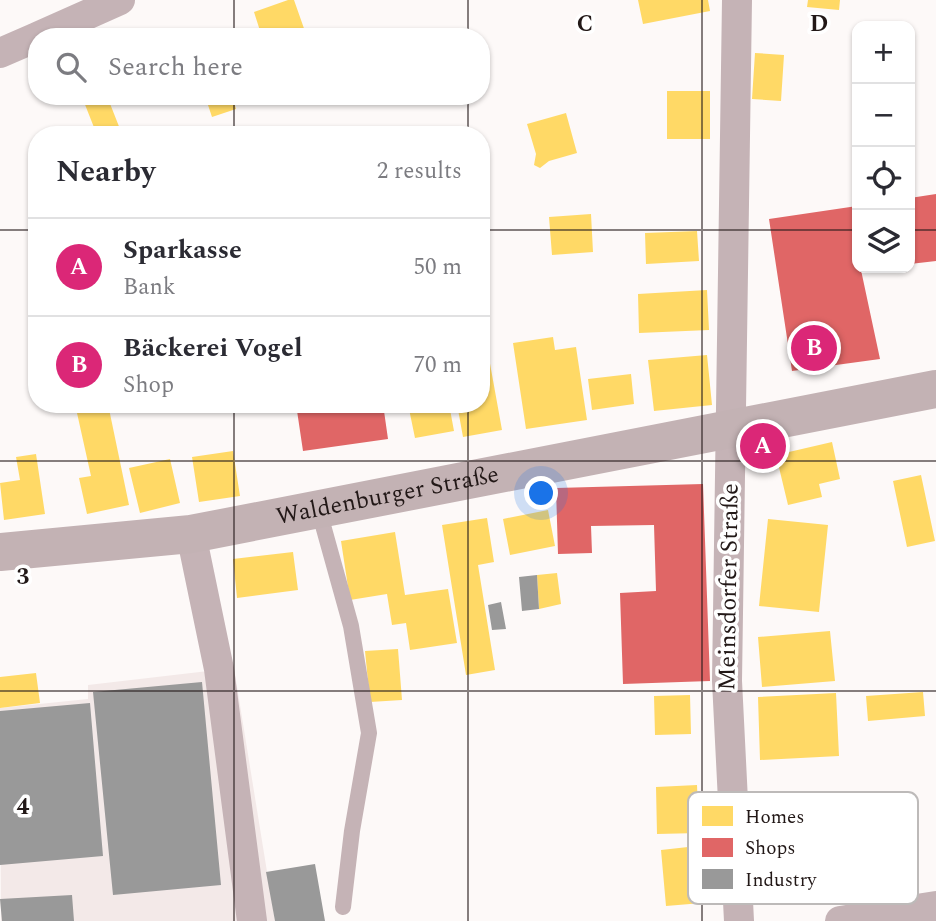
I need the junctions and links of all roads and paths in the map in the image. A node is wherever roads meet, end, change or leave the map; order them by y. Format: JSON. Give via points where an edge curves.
{"nodes":[{"id":1,"x":120,"y":0,"type":"edge"},
{"id":2,"x":737,"y":0,"type":"edge"},
{"id":3,"x":57,"y":28,"type":"edge"},
{"id":4,"x":28,"y":41,"type":"edge"},
{"id":5,"x":0,"y":53,"type":"edge"},
{"id":6,"x":936,"y":389,"type":"edge"},
{"id":7,"x":731,"y":427,"type":"junction"},
{"id":8,"x":319,"y":511,"type":"junction"},
{"id":9,"x":191,"y":534,"type":"junction"},
{"id":10,"x":0,"y":552,"type":"edge"},
{"id":11,"x":733,"y":792,"type":"edge"},
{"id":12,"x":936,"y":905,"type":"edge"},
{"id":13,"x":344,"y":907,"type":"dead end"},
{"id":14,"x":252,"y":921,"type":"edge"},
{"id":15,"x":840,"y":921,"type":"edge"}],
"edges":[{"from":1,"to":3,"type":"street"},
{"from":2,"to":7,"type":"street","name":"Meinsdorfer Straße"},
{"from":4,"to":5,"type":"street"},
{"from":6,"to":7,"type":"main road","name":"Waldenburger Straße"},
{"from":7,"to":8,"type":"main road","name":"Waldenburger Straße"},
{"from":7,"to":11,"type":"street","name":"Meinsdorfer Straße","via":[[727,681]]},
{"from":8,"to":9,"type":"main road","name":"Waldenburger Straße"},
{"from":8,"to":13,"type":"lane","via":[[351,626],[369,733]]},
{"from":9,"to":10,"type":"main road","name":"Waldenburger Straße"},
{"from":9,"to":14,"type":"street","via":[[219,669]]},
{"from":12,"to":15,"type":"street"}]}
